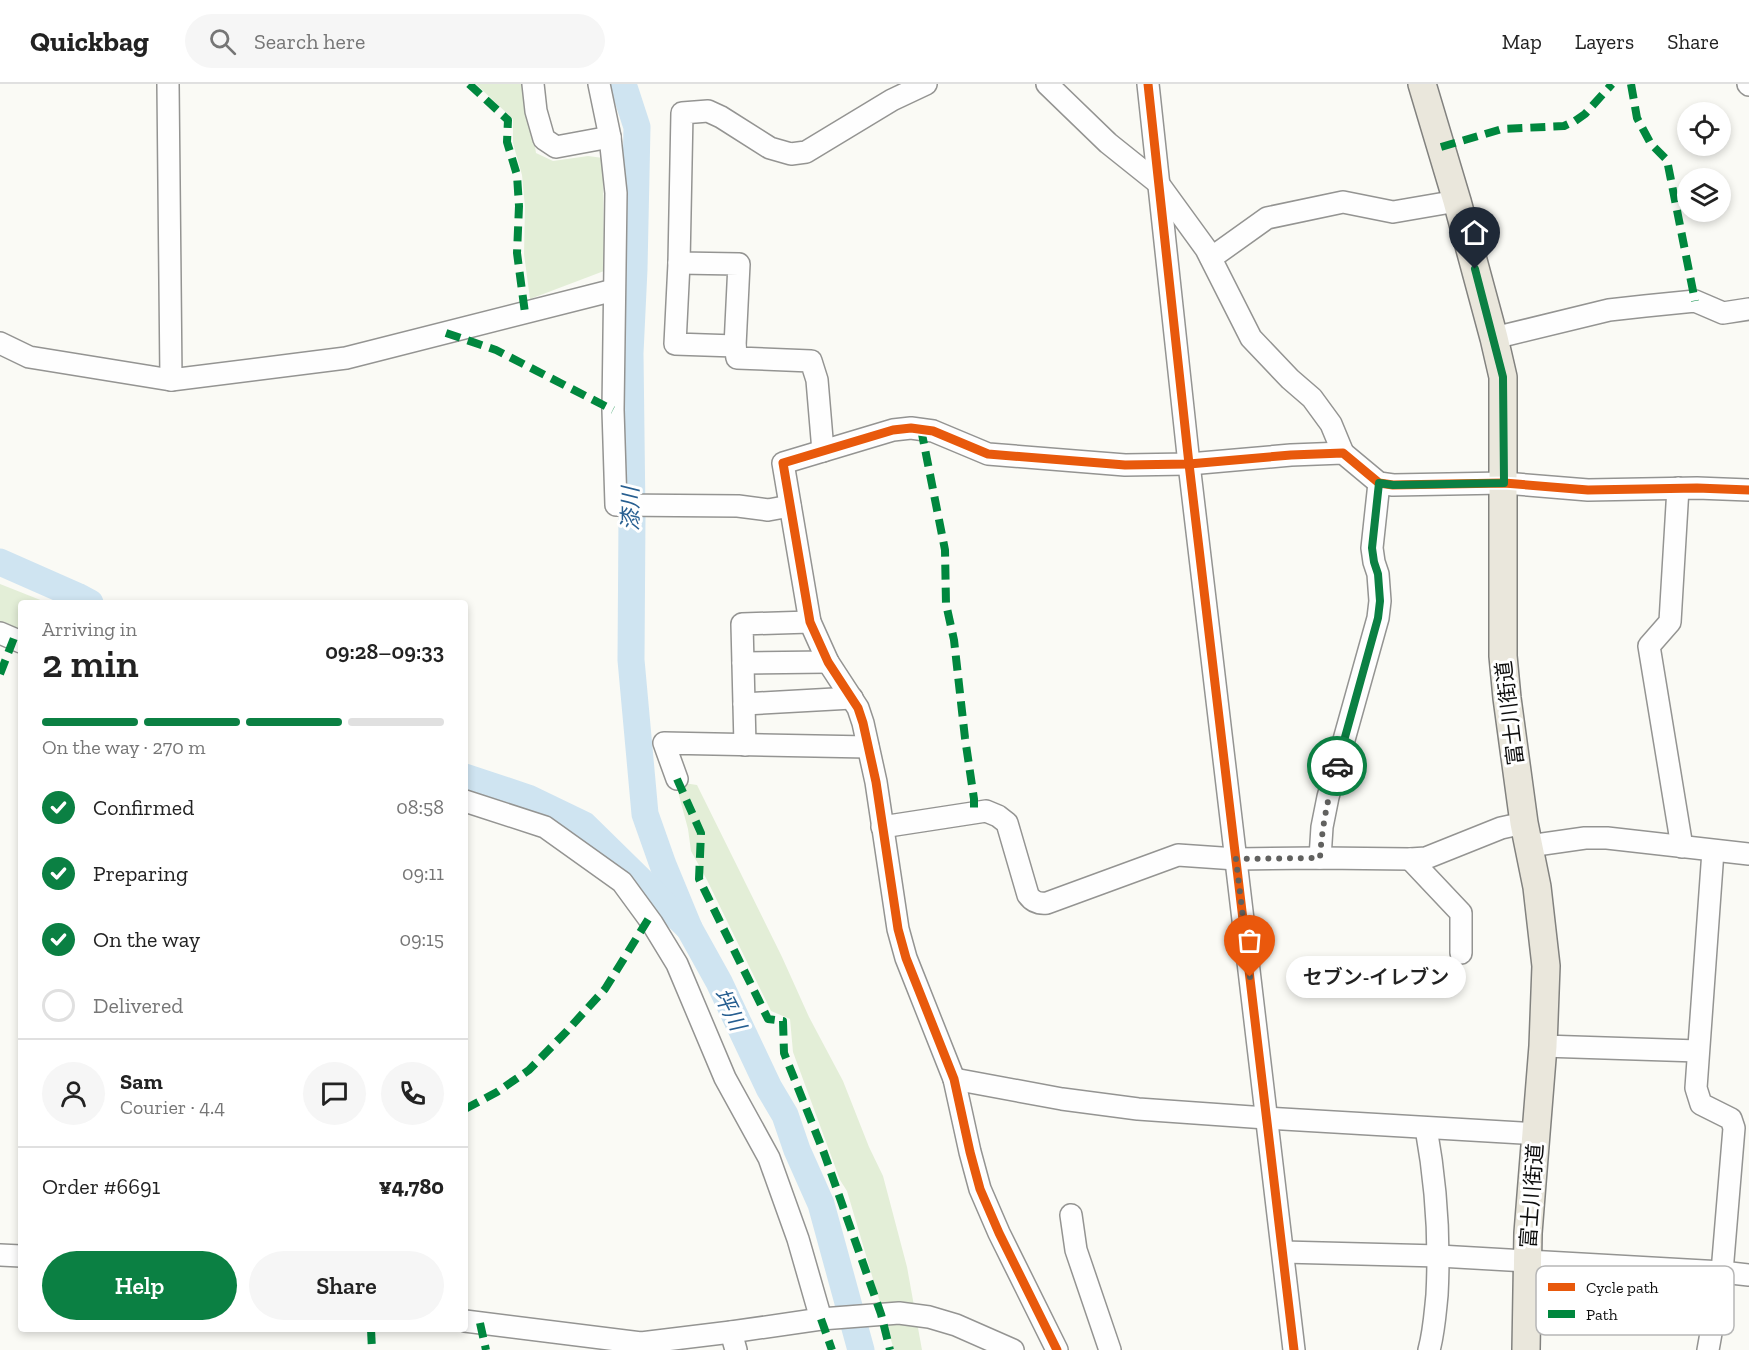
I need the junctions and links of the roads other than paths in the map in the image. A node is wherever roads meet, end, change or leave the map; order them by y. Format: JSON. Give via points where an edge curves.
{"nodes":[{"id":1,"x":168,"y":84,"type":"edge"},
{"id":2,"x":533,"y":84,"type":"edge"},
{"id":3,"x":599,"y":84,"type":"edge"},
{"id":4,"x":926,"y":84,"type":"edge"},
{"id":5,"x":1047,"y":84,"type":"edge"},
{"id":6,"x":1148,"y":84,"type":"edge"},
{"id":7,"x":1422,"y":84,"type":"edge"},
{"id":8,"x":610,"y":137,"type":"junction"},
{"id":9,"x":1158,"y":183,"type":"junction"},
{"id":10,"x":1457,"y":201,"type":"junction"},
{"id":11,"x":1211,"y":258,"type":"junction"},
{"id":12,"x":680,"y":262,"type":"junction"},
{"id":13,"x":614,"y":290,"type":"junction"},
{"id":14,"x":1749,"y":309,"type":"edge"},
{"id":15,"x":1494,"y":338,"type":"junction"},
{"id":16,"x":0,"y":343,"type":"edge"},
{"id":17,"x":735,"y":346,"type":"junction"},
{"id":18,"x":171,"y":380,"type":"junction"},
{"id":19,"x":823,"y":451,"type":"junction"},
{"id":20,"x":1343,"y":453,"type":"junction"},
{"id":21,"x":1189,"y":464,"type":"junction"},
{"id":22,"x":1379,"y":483,"type":"junction"},
{"id":23,"x":1504,"y":483,"type":"junction"},
{"id":24,"x":1678,"y":488,"type":"junction"},
{"id":25,"x":1749,"y":490,"type":"edge"},
{"id":26,"x":790,"y":506,"type":"junction"},
{"id":27,"x":810,"y":622,"type":"junction"},
{"id":28,"x":0,"y":633,"type":"edge"},
{"id":29,"x":18,"y":641,"type":"edge"},
{"id":30,"x":828,"y":662,"type":"junction"},
{"id":31,"x":743,"y":663,"type":"junction"},
{"id":32,"x":852,"y":698,"type":"junction"},
{"id":33,"x":744,"y":704,"type":"junction"},
{"id":34,"x":745,"y":745,"type":"junction"},
{"id":35,"x":868,"y":747,"type":"junction"},
{"id":36,"x":677,"y":779,"type":"dead end"},
{"id":37,"x":468,"y":802,"type":"edge"},
{"id":38,"x":882,"y":827,"type":"junction"},
{"id":39,"x":1527,"y":835,"type":"junction"},
{"id":40,"x":1682,"y":847,"type":"junction"},
{"id":41,"x":1713,"y":851,"type":"junction"},
{"id":42,"x":1749,"y":854,"type":"edge"},
{"id":43,"x":1320,"y":858,"type":"junction"},
{"id":44,"x":1236,"y":859,"type":"junction"},
{"id":45,"x":1410,"y":859,"type":"junction"},
{"id":46,"x":1461,"y":953,"type":"dead end"},
{"id":47,"x":1544,"y":1046,"type":"junction"},
{"id":48,"x":1698,"y":1051,"type":"junction"},
{"id":49,"x":954,"y":1079,"type":"junction"},
{"id":50,"x":1266,"y":1118,"type":"junction"},
{"id":51,"x":1740,"y":1119,"type":"edge"},
{"id":52,"x":1426,"y":1128,"type":"junction"},
{"id":53,"x":1537,"y":1134,"type":"junction"},
{"id":54,"x":1071,"y":1215,"type":"dead end"},
{"id":55,"x":1283,"y":1252,"type":"junction"},
{"id":56,"x":0,"y":1255,"type":"edge"},
{"id":57,"x":18,"y":1256,"type":"edge"},
{"id":58,"x":1439,"y":1256,"type":"junction"},
{"id":59,"x":1527,"y":1261,"type":"junction"},
{"id":60,"x":1616,"y":1266,"type":"edge"},
{"id":61,"x":1722,"y":1266,"type":"edge"},
{"id":62,"x":1734,"y":1273,"type":"edge"},
{"id":63,"x":1749,"y":1275,"type":"edge"},
{"id":64,"x":821,"y":1319,"type":"junction"},
{"id":65,"x":468,"y":1321,"type":"edge"},
{"id":66,"x":1711,"y":1335,"type":"edge"},
{"id":67,"x":734,"y":1341,"type":"edge"},
{"id":68,"x":643,"y":1346,"type":"edge"},
{"id":69,"x":1013,"y":1350,"type":"edge"},
{"id":70,"x":1057,"y":1350,"type":"edge"},
{"id":71,"x":1110,"y":1350,"type":"edge"},
{"id":72,"x":1294,"y":1350,"type":"edge"},
{"id":73,"x":1429,"y":1350,"type":"edge"},
{"id":74,"x":1526,"y":1350,"type":"edge"},
{"id":75,"x":1708,"y":1350,"type":"edge"}],
"edges":[{"from":1,"to":18,"type":"street"},
{"from":2,"to":8,"type":"street","via":[[544,139],[556,147]]},
{"from":3,"to":8,"type":"street"},
{"from":4,"to":12,"type":"street","via":[[806,152],[791,154],[770,148],[708,111],[682,112]]},
{"from":5,"to":9,"type":"street","via":[[1108,143]]},
{"from":6,"to":9,"type":"street"},
{"from":7,"to":10,"type":"main road","name":"富士川街道"},
{"from":8,"to":13,"type":"street","via":[[616,193]]},
{"from":9,"to":11,"type":"street"},
{"from":9,"to":21,"type":"street"},
{"from":10,"to":11,"type":"street","via":[[1393,212],[1343,202],[1268,218]]},
{"from":10,"to":15,"type":"main road","name":"富士川街道"},
{"from":11,"to":20,"type":"street","via":[[1251,338],[1312,398],[1331,424]]},
{"from":12,"to":17,"type":"street","via":[[739,264]]},
{"from":12,"to":17,"type":"street","via":[[675,344]]},
{"from":13,"to":18,"type":"street","via":[[346,358]]},
{"from":13,"to":26,"type":"street","via":[[616,505],[738,506],[768,510]]},
{"from":14,"to":15,"type":"street","via":[[1723,313],[1695,302],[1609,310]]},
{"from":15,"to":23,"type":"main road","name":"富士川街道","via":[[1503,377]]},
{"from":16,"to":18,"type":"street","via":[[29,357]]},
{"from":17,"to":19,"type":"street","via":[[737,358],[811,361],[818,380]]},
{"from":19,"to":21,"type":"street","via":[[911,428],[933,431],[988,454],[1125,465]]},
{"from":19,"to":26,"type":"street","via":[[783,463]]},
{"from":20,"to":21,"type":"street"},
{"from":20,"to":22,"type":"street"},
{"from":21,"to":44,"type":"street"},
{"from":22,"to":23,"type":"street"},
{"from":22,"to":43,"type":"street","via":[[1372,548],[1378,574],[1378,618],[1328,797]]},
{"from":23,"to":24,"type":"street","via":[[1588,490]]},
{"from":23,"to":39,"type":"main road","name":"富士川街道","via":[[1503,656]]},
{"from":24,"to":25,"type":"street"},
{"from":24,"to":40,"type":"street","via":[[1670,622],[1649,646]]},
{"from":26,"to":27,"type":"street"},
{"from":27,"to":30,"type":"street"},
{"from":27,"to":31,"type":"street","via":[[742,624]]},
{"from":28,"to":29,"type":"street"},
{"from":30,"to":31,"type":"street"},
{"from":30,"to":32,"type":"street"},
{"from":31,"to":33,"type":"street"},
{"from":32,"to":33,"type":"street"},
{"from":32,"to":35,"type":"street"},
{"from":33,"to":34,"type":"street"},
{"from":34,"to":35,"type":"street"},
{"from":34,"to":36,"type":"street","via":[[664,743]]},
{"from":35,"to":38,"type":"street"},
{"from":37,"to":64,"type":"street","via":[[545,827],[622,882],[652,923],[677,964],[725,1078],[769,1158]]},
{"from":38,"to":44,"type":"street","via":[[986,811],[998,816],[1007,824],[1028,895],[1040,904],[1178,855]]},
{"from":38,"to":49,"type":"street","via":[[906,958]]},
{"from":39,"to":40,"type":"street","via":[[1607,838]]},
{"from":39,"to":45,"type":"street","via":[[1501,828],[1425,858]]},
{"from":39,"to":47,"type":"main road","name":"富士川街道","via":[[1538,887],[1546,966]]},
{"from":40,"to":41,"type":"street"},
{"from":41,"to":42,"type":"street"},
{"from":41,"to":48,"type":"street"},
{"from":43,"to":44,"type":"street"},
{"from":43,"to":45,"type":"street"},
{"from":44,"to":50,"type":"street"},
{"from":45,"to":46,"type":"street","via":[[1461,914]]},
{"from":47,"to":48,"type":"street"},
{"from":47,"to":53,"type":"main road","name":"富士川街道"},
{"from":48,"to":51,"type":"street","via":[[1696,1088],[1701,1104]]},
{"from":49,"to":50,"type":"street","via":[[1138,1109]]},
{"from":49,"to":70,"type":"street","via":[[980,1188]]},
{"from":50,"to":52,"type":"street"},
{"from":50,"to":55,"type":"street"},
{"from":51,"to":61,"type":"street","via":[[1734,1128]]},
{"from":52,"to":53,"type":"street"},
{"from":52,"to":58,"type":"street","via":[[1434,1177]]},
{"from":53,"to":59,"type":"main road","name":"富士川街道"},
{"from":54,"to":71,"type":"street","via":[[1076,1250]]},
{"from":55,"to":58,"type":"street"},
{"from":55,"to":72,"type":"street"},
{"from":56,"to":57,"type":"street"},
{"from":58,"to":59,"type":"street"},
{"from":58,"to":73,"type":"street"},
{"from":59,"to":60,"type":"street"},
{"from":59,"to":74,"type":"main road","name":"富士川街道"},
{"from":62,"to":63,"type":"street"},
{"from":64,"to":67,"type":"street"},
{"from":64,"to":69,"type":"street","via":[[899,1313],[929,1317]]},
{"from":65,"to":68,"type":"street"},
{"from":66,"to":75,"type":"street"},
{"from":67,"to":68,"type":"street"}]}
